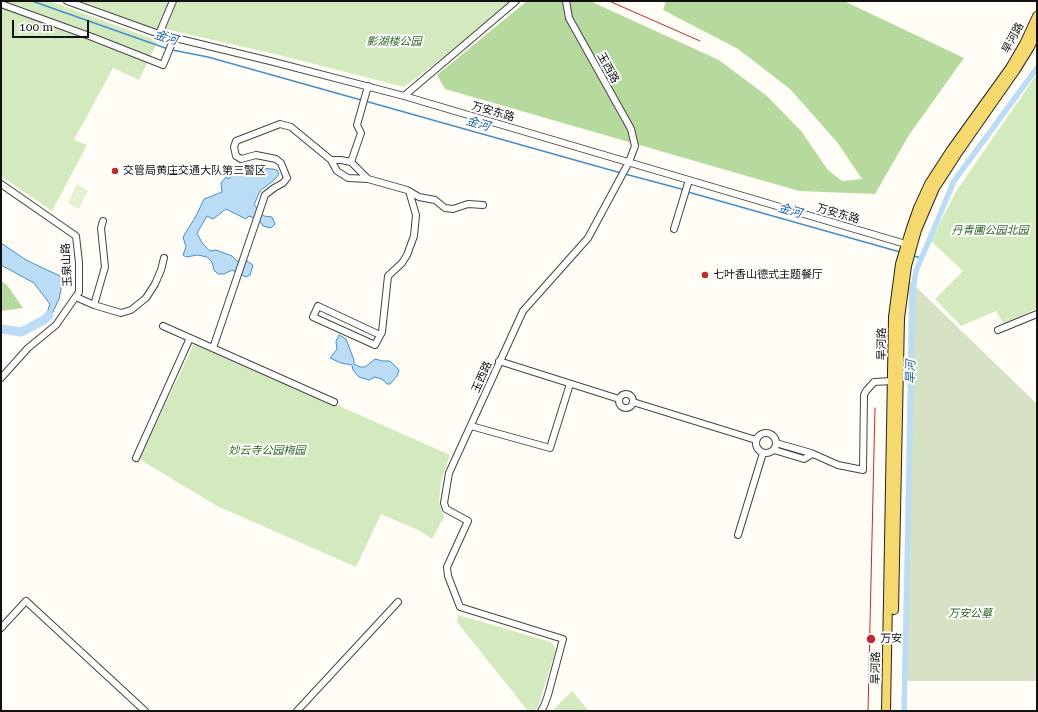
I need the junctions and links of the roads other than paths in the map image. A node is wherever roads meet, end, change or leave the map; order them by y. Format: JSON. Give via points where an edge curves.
{"nodes":[{"id":1,"x":67,"y":1,"type":"edge"},
{"id":2,"x":173,"y":1,"type":"edge"},
{"id":3,"x":516,"y":1,"type":"edge"},
{"id":4,"x":566,"y":1,"type":"edge"},
{"id":5,"x":1,"y":4,"type":"edge"},
{"id":6,"x":1037,"y":16,"type":"edge"},
{"id":7,"x":1037,"y":32,"type":"edge"},
{"id":8,"x":159,"y":34,"type":"junction"},
{"id":9,"x":174,"y":38,"type":"junction"},
{"id":10,"x":368,"y":86,"type":"junction"},
{"id":11,"x":404,"y":96,"type":"junction"},
{"id":12,"x":331,"y":160,"type":"junction"},
{"id":13,"x":351,"y":162,"type":"junction"},
{"id":14,"x":629,"y":162,"type":"junction"},
{"id":15,"x":368,"y":179,"type":"junction"},
{"id":16,"x":689,"y":180,"type":"junction"},
{"id":17,"x":1,"y":184,"type":"edge"},
{"id":18,"x":409,"y":191,"type":"junction"},
{"id":19,"x":483,"y":205,"type":"dead end"},
{"id":20,"x":103,"y":221,"type":"dead end"},
{"id":21,"x":674,"y":230,"type":"dead end"},
{"id":22,"x":908,"y":248,"type":"junction"},
{"id":23,"x":164,"y":258,"type":"dead end"},
{"id":24,"x":905,"y":260,"type":"junction"},
{"id":25,"x":76,"y":297,"type":"junction"},
{"id":26,"x":94,"y":305,"type":"junction"},
{"id":27,"x":1037,"y":314,"type":"edge"},
{"id":28,"x":163,"y":326,"type":"dead end"},
{"id":29,"x":998,"y":330,"type":"dead end"},
{"id":30,"x":380,"y":335,"type":"junction"},
{"id":31,"x":190,"y":338,"type":"junction"},
{"id":32,"x":213,"y":348,"type":"junction"},
{"id":33,"x":500,"y":362,"type":"junction"},
{"id":34,"x":1,"y":378,"type":"edge"},
{"id":35,"x":892,"y":381,"type":"junction"},
{"id":36,"x":570,"y":384,"type":"junction"},
{"id":37,"x":619,"y":399,"type":"junction"},
{"id":38,"x":334,"y":402,"type":"dead end"},
{"id":39,"x":632,"y":402,"type":"junction"},
{"id":40,"x":471,"y":426,"type":"junction"},
{"id":41,"x":756,"y":440,"type":"junction"},
{"id":42,"x":776,"y":443,"type":"junction"},
{"id":43,"x":774,"y":450,"type":"junction"},
{"id":44,"x":763,"y":453,"type":"junction"},
{"id":45,"x":812,"y":454,"type":"junction"},
{"id":46,"x":136,"y":458,"type":"dead end"},
{"id":47,"x":738,"y":535,"type":"dead end"},
{"id":48,"x":398,"y":602,"type":"dead end"},
{"id":49,"x":1,"y":628,"type":"edge"},
{"id":50,"x":145,"y":711,"type":"edge"},
{"id":51,"x":297,"y":711,"type":"edge"},
{"id":52,"x":541,"y":711,"type":"edge"},
{"id":53,"x":886,"y":711,"type":"edge"},
{"id":54,"x":891,"y":711,"type":"edge"}],
"edges":[{"from":1,"to":8,"type":"street","name":"万安东路"},
{"from":2,"to":8,"type":"street"},
{"from":3,"to":11,"type":"street"},
{"from":4,"to":14,"type":"street","name":"玉西路","via":[[569,18],[630,129],[634,146]]},
{"from":5,"to":9,"type":"street","via":[[163,65]]},
{"from":6,"to":22,"type":"main road","name":"旱河路","via":[[1010,68],[929,184],[918,208]]},
{"from":7,"to":22,"type":"main road","name":"旱河路","via":[[1015,71],[935,188]]},
{"from":8,"to":9,"type":"street","name":"万安东路"},
{"from":9,"to":10,"type":"street","name":"万安东路"},
{"from":10,"to":11,"type":"street","name":"万安东路"},
{"from":10,"to":13,"type":"street","via":[[357,125],[361,133]]},
{"from":11,"to":14,"type":"street","name":"万安东路"},
{"from":12,"to":13,"type":"street"},
{"from":12,"to":15,"type":"street","via":[[337,171],[348,178]]},
{"from":12,"to":32,"type":"street","via":[[291,127],[280,124],[236,141],[236,156],[241,159],[256,155],[276,159],[281,163],[287,178],[265,195]]},
{"from":13,"to":15,"type":"street"},
{"from":14,"to":16,"type":"street","name":"万安东路"},
{"from":14,"to":33,"type":"street","name":"玉西路","via":[[588,238],[523,310]]},
{"from":15,"to":18,"type":"street"},
{"from":16,"to":21,"type":"street"},
{"from":16,"to":22,"type":"street","name":"万安东路"},
{"from":17,"to":25,"type":"street","name":"玉泉山路","via":[[76,236],[79,292]]},
{"from":18,"to":19,"type":"street","via":[[420,197],[435,200],[445,208],[453,209],[468,204]]},
{"from":18,"to":30,"type":"street","via":[[416,215],[414,236],[408,255],[388,276],[385,315]]},
{"from":20,"to":26,"type":"street","via":[[101,228],[104,267]]},
{"from":22,"to":24,"type":"main road","name":"旱河路"},
{"from":23,"to":26,"type":"street","via":[[155,284],[140,305],[121,313]]},
{"from":24,"to":35,"type":"main road","name":"旱河路","via":[[895,295]]},
{"from":24,"to":54,"type":"main road","name":"旱河路","via":[[900,318]]},
{"from":25,"to":26,"type":"street"},
{"from":25,"to":34,"type":"street","name":"玉泉山路","via":[[56,326],[28,348]]},
{"from":27,"to":29,"type":"street"},
{"from":28,"to":31,"type":"street"},
{"from":30,"to":30,"type":"street","via":[[375,345],[313,317],[318,306]]},
{"from":31,"to":32,"type":"street"},
{"from":31,"to":46,"type":"street"},
{"from":32,"to":38,"type":"street"},
{"from":33,"to":36,"type":"street"},
{"from":33,"to":40,"type":"street","name":"玉西路"},
{"from":35,"to":45,"type":"street","via":[[874,382],[864,395],[863,470]]},
{"from":35,"to":53,"type":"main road","name":"旱河路"},
{"from":36,"to":37,"type":"street"},
{"from":36,"to":40,"type":"street","via":[[550,448]]},
{"from":37,"to":39,"type":"street","via":[[628,394]]},
{"from":37,"to":39,"type":"street","via":[[621,406],[625,408],[630,407]]},
{"from":39,"to":41,"type":"street"},
{"from":40,"to":52,"type":"street","name":"玉西路","via":[[449,473],[444,503],[446,510],[468,520],[447,567],[448,576],[460,607],[563,639],[548,696]]},
{"from":41,"to":42,"type":"street","via":[[759,435],[766,432],[772,434]]},
{"from":41,"to":44,"type":"street","via":[[756,447]]},
{"from":42,"to":43,"type":"street"},
{"from":42,"to":45,"type":"street"},
{"from":43,"to":44,"type":"street"},
{"from":43,"to":45,"type":"street","via":[[804,459]]},
{"from":44,"to":47,"type":"street"},
{"from":48,"to":51,"type":"street"},
{"from":49,"to":50,"type":"street","via":[[26,601]]}]}
